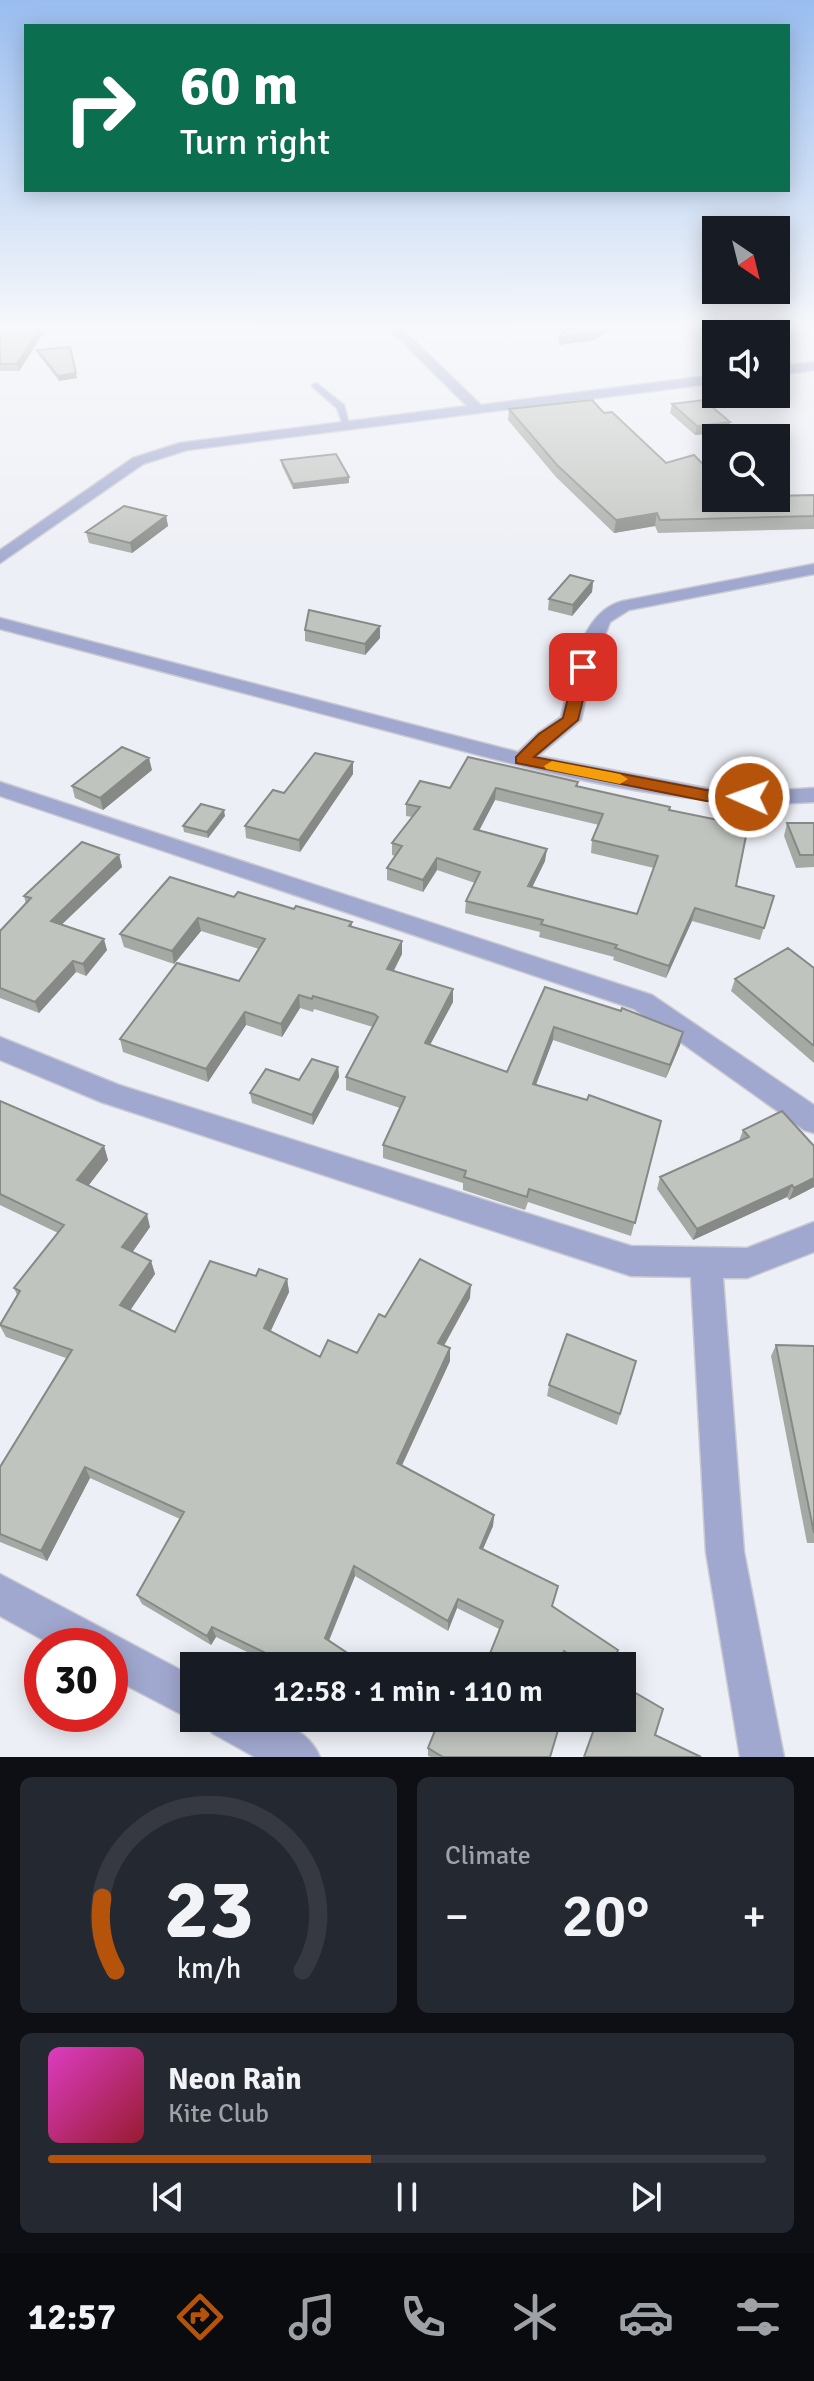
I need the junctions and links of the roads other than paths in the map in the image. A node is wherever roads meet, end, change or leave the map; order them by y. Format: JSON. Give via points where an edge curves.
{"nodes":[{"id":1,"x":342,"y":409,"type":"edge"},
{"id":2,"x":487,"y":409,"type":"edge"},
{"id":3,"x":479,"y":410,"type":"joint"},
{"id":4,"x":347,"y":426,"type":"junction"},
{"id":5,"x":0,"y":558,"type":"edge"},
{"id":6,"x":814,"y":569,"type":"edge"},
{"id":7,"x":2,"y":626,"type":"edge"},
{"id":8,"x":522,"y":760,"type":"junction"},
{"id":9,"x":0,"y":789,"type":"edge"},
{"id":10,"x":814,"y":795,"type":"edge"},
{"id":11,"x":0,"y":1048,"type":"edge"},
{"id":12,"x":814,"y":1121,"type":"edge"},
{"id":13,"x":814,"y":1237,"type":"edge"},
{"id":14,"x":706,"y":1262,"type":"junction"},
{"id":15,"x":0,"y":1594,"type":"edge"},
{"id":16,"x":62,"y":1628,"type":"edge"},
{"id":17,"x":128,"y":1664,"type":"edge"},
{"id":18,"x":180,"y":1692,"type":"edge"},
{"id":19,"x":252,"y":1732,"type":"edge"},
{"id":20,"x":298,"y":1757,"type":"edge"},
{"id":21,"x":762,"y":1757,"type":"edge"}],
"edges":[{"from":1,"to":4,"type":"lane"},
{"from":2,"to":3,"type":"street"},
{"from":3,"to":4,"type":"street"},
{"from":4,"to":5,"type":"street","via":[[185,446],[138,461]]},
{"from":6,"to":8,"type":"street","via":[[623,606],[607,614],[583,667],[571,720]]},
{"from":7,"to":8,"type":"street"},
{"from":8,"to":10,"type":"street","via":[[706,795]]},
{"from":9,"to":12,"type":"street","via":[[643,1002]]},
{"from":11,"to":14,"type":"street","via":[[111,1094],[631,1261]]},
{"from":13,"to":14,"type":"street","via":[[747,1263]]},
{"from":14,"to":21,"type":"street","via":[[725,1552]]},
{"from":15,"to":16,"type":"street"},
{"from":17,"to":18,"type":"street"},
{"from":19,"to":20,"type":"street"}]}
